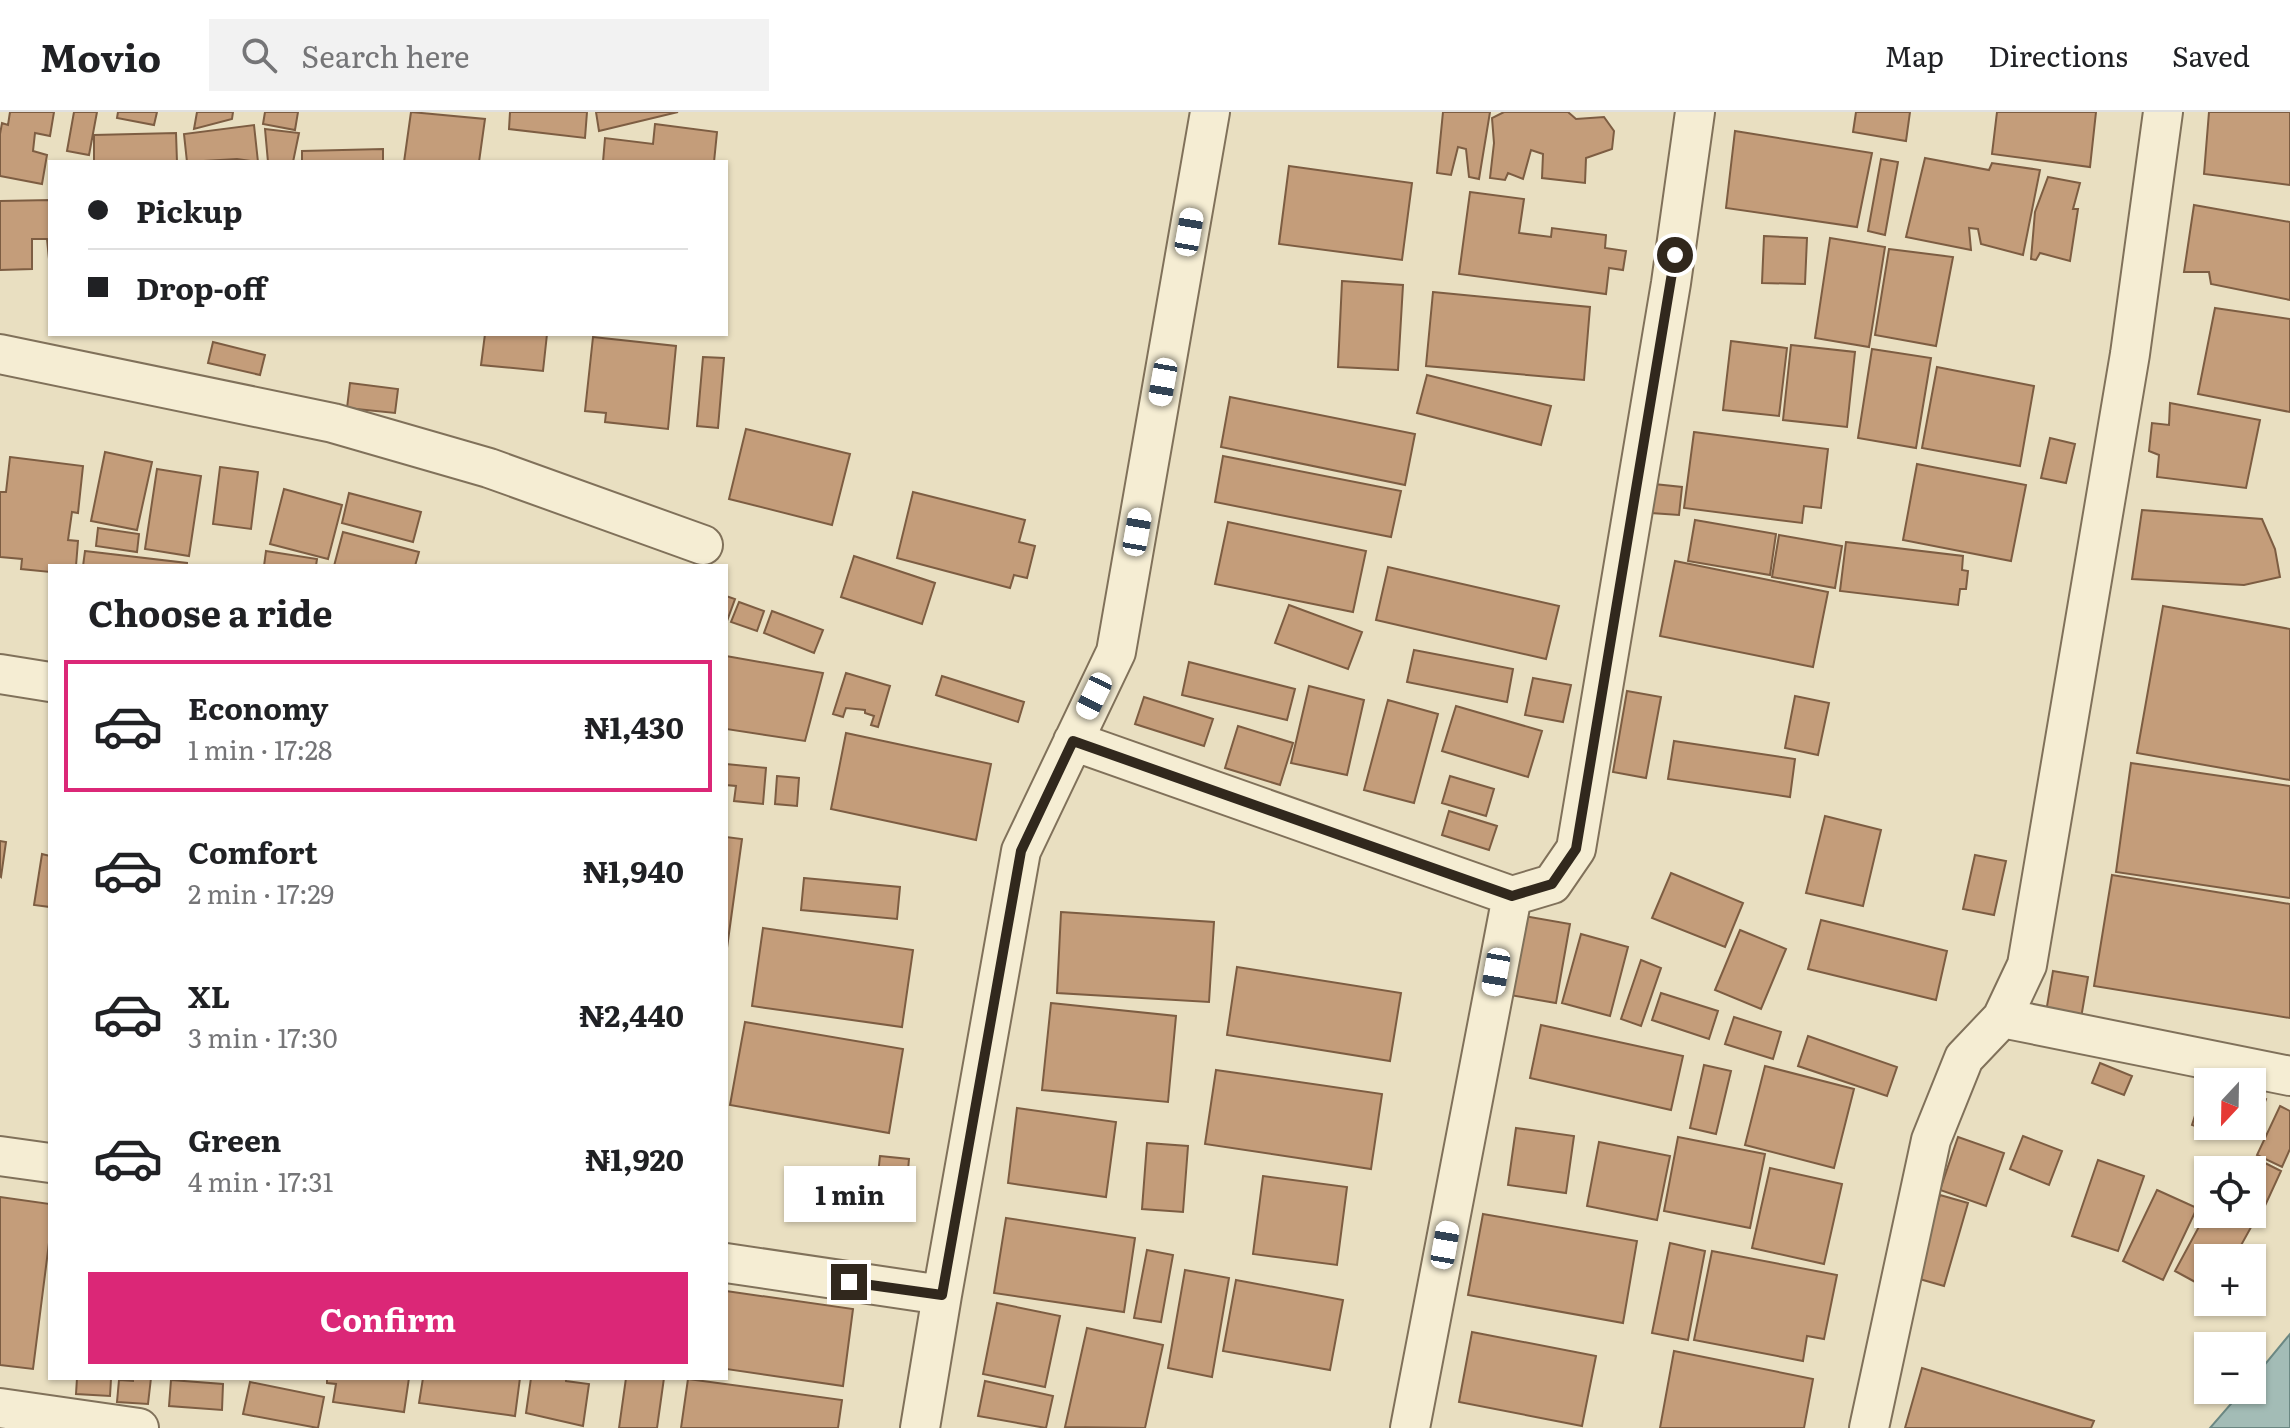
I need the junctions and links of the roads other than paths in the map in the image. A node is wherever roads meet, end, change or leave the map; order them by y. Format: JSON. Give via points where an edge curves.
{"nodes":[{"id":1,"x":1210,"y":112,"type":"edge"},
{"id":2,"x":1695,"y":112,"type":"edge"},
{"id":3,"x":2163,"y":112,"type":"edge"},
{"id":4,"x":0,"y":354,"type":"edge"},
{"id":5,"x":703,"y":545,"type":"dead end"},
{"id":6,"x":0,"y":674,"type":"edge"},
{"id":7,"x":48,"y":682,"type":"edge"},
{"id":8,"x":1073,"y":741,"type":"junction"},
{"id":9,"x":1512,"y":896,"type":"junction"},
{"id":10,"x":2002,"y":1018,"type":"junction"},
{"id":11,"x":2290,"y":1076,"type":"edge"},
{"id":12,"x":0,"y":1156,"type":"edge"},
{"id":13,"x":48,"y":1163,"type":"edge"},
{"id":14,"x":728,"y":1263,"type":"edge"},
{"id":15,"x":942,"y":1295,"type":"junction"},
{"id":16,"x":0,"y":1408,"type":"edge"},
{"id":17,"x":139,"y":1428,"type":"edge"},
{"id":18,"x":920,"y":1428,"type":"edge"},
{"id":19,"x":1410,"y":1428,"type":"edge"},
{"id":20,"x":1869,"y":1428,"type":"edge"}],
"edges":[{"from":1,"to":8,"type":"street","via":[[1116,652]]},
{"from":2,"to":9,"type":"street","via":[[1576,849],[1552,884]]},
{"from":3,"to":10,"type":"street","via":[[2130,354],[2027,965]]},
{"from":4,"to":5,"type":"street","via":[[333,423],[489,468]]},
{"from":6,"to":7,"type":"street"},
{"from":8,"to":9,"type":"street"},
{"from":8,"to":15,"type":"street","via":[[1021,851]]},
{"from":9,"to":19,"type":"street"},
{"from":10,"to":11,"type":"street"},
{"from":10,"to":20,"type":"street","via":[[1964,1058],[1931,1140]]},
{"from":12,"to":13,"type":"street"},
{"from":14,"to":15,"type":"street"},
{"from":15,"to":18,"type":"street"},
{"from":16,"to":17,"type":"street"}]}
